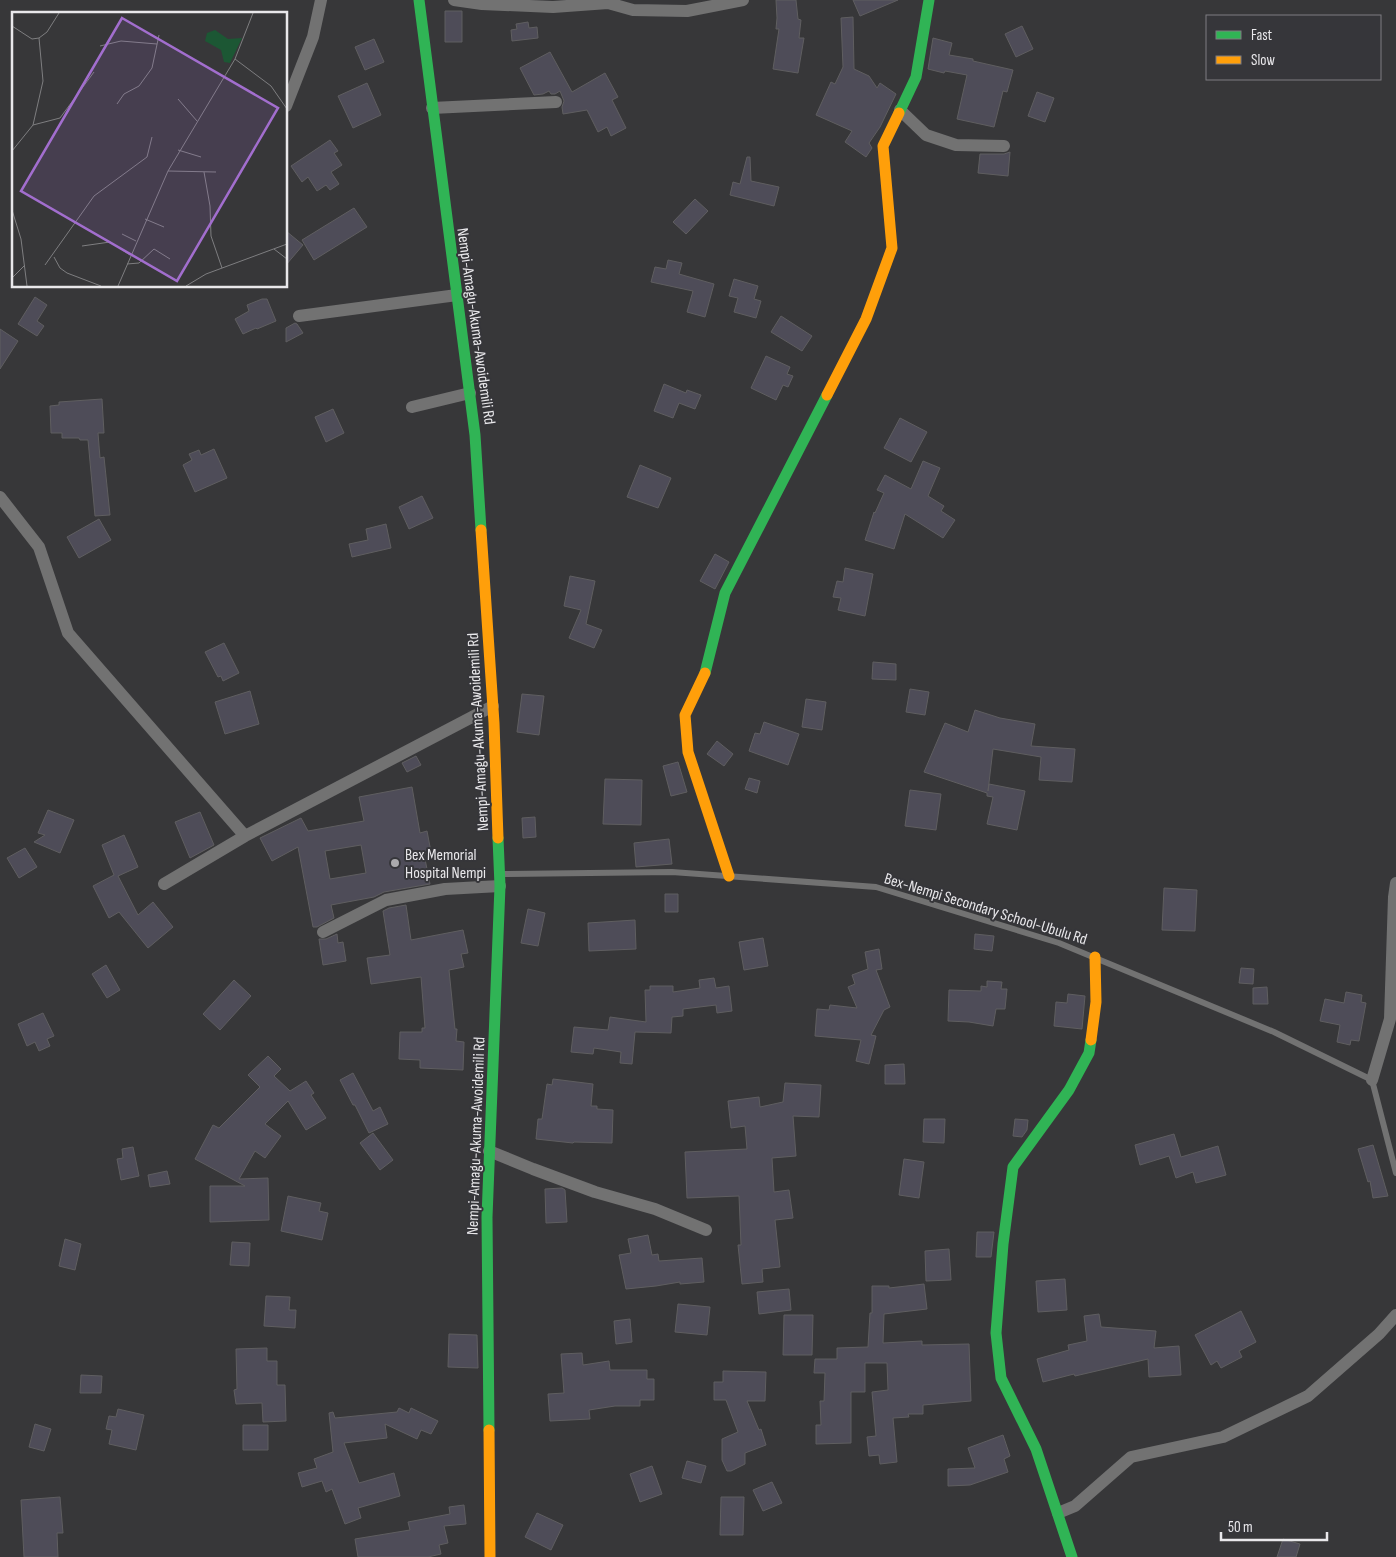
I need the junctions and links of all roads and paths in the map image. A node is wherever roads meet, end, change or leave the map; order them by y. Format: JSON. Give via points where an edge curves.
{"nodes":[{"id":1,"x":321,"y":0,"type":"edge"},
{"id":2,"x":419,"y":0,"type":"edge"},
{"id":3,"x":454,"y":0,"type":"edge"},
{"id":4,"x":743,"y":0,"type":"edge"},
{"id":5,"x":929,"y":0,"type":"edge"},
{"id":6,"x":609,"y":1,"type":"edge"},
{"id":7,"x":288,"y":101,"type":"edge"},
{"id":8,"x":556,"y":102,"type":"dead end"},
{"id":9,"x":432,"y":108,"type":"junction"},
{"id":10,"x":900,"y":110,"type":"junction"},
{"id":11,"x":1004,"y":146,"type":"dead end"},
{"id":12,"x":457,"y":295,"type":"junction"},
{"id":13,"x":299,"y":316,"type":"dead end"},
{"id":14,"x":470,"y":393,"type":"junction"},
{"id":15,"x":412,"y":407,"type":"dead end"},
{"id":16,"x":0,"y":497,"type":"edge"},
{"id":17,"x":493,"y":706,"type":"junction"},
{"id":18,"x":244,"y":836,"type":"junction"},
{"id":19,"x":729,"y":876,"type":"junction"},
{"id":20,"x":500,"y":880,"type":"junction"},
{"id":21,"x":1396,"y":883,"type":"edge"},
{"id":22,"x":164,"y":884,"type":"dead end"},
{"id":23,"x":322,"y":932,"type":"dead end"},
{"id":24,"x":1095,"y":957,"type":"junction"},
{"id":25,"x":1372,"y":1080,"type":"junction"},
{"id":26,"x":490,"y":1151,"type":"junction"},
{"id":27,"x":1396,"y":1173,"type":"edge"},
{"id":28,"x":706,"y":1230,"type":"dead end"},
{"id":29,"x":1396,"y":1315,"type":"edge"},
{"id":30,"x":1058,"y":1513,"type":"junction"},
{"id":31,"x":490,"y":1557,"type":"edge"},
{"id":32,"x":1072,"y":1557,"type":"edge"}],
"edges":[{"from":1,"to":7,"type":"street","via":[[312,37]]},
{"from":2,"to":9,"type":"street","name":"Nempi-Amagu-Akuma-Awoidemili Rd"},
{"from":3,"to":6,"type":"street","via":[[552,7]]},
{"from":4,"to":6,"type":"street","via":[[687,11],[633,10]]},
{"from":5,"to":10,"type":"street","via":[[916,77]]},
{"from":8,"to":9,"type":"street"},
{"from":9,"to":12,"type":"street","name":"Nempi-Amagu-Akuma-Awoidemili Rd"},
{"from":10,"to":11,"type":"street","via":[[926,136],[956,145]]},
{"from":10,"to":19,"type":"street","via":[[883,146],[892,248],[866,319],[725,593],[706,670],[685,715],[688,752]]},
{"from":12,"to":13,"type":"street"},
{"from":12,"to":14,"type":"street","name":"Nempi-Amagu-Akuma-Awoidemili Rd"},
{"from":14,"to":15,"type":"street"},
{"from":14,"to":17,"type":"street","name":"Nempi-Amagu-Akuma-Awoidemili Rd"},
{"from":16,"to":18,"type":"street","via":[[38,547],[68,633]]},
{"from":17,"to":18,"type":"street"},
{"from":17,"to":20,"type":"street","name":"Nempi-Amagu-Akuma-Awoidemili Rd"},
{"from":18,"to":22,"type":"street"},
{"from":19,"to":20,"type":"lane","name":"Bex-Nempi Secondary School-Ubulu Rd","via":[[672,872]]},
{"from":19,"to":24,"type":"lane","name":"Bex-Nempi Secondary School-Ubulu Rd","via":[[876,887]]},
{"from":20,"to":23,"type":"street","via":[[386,900]]},
{"from":20,"to":26,"type":"street","name":"Nempi-Amagu-Akuma-Awoidemili Rd"},
{"from":21,"to":25,"type":"street","via":[[1390,1019]]},
{"from":24,"to":25,"type":"lane","name":"Bex-Nempi Secondary School-Ubulu Rd","via":[[1274,1032]]},
{"from":24,"to":30,"type":"street","via":[[1096,1002],[1089,1053],[1069,1090],[1013,1167],[996,1333],[1001,1378],[1036,1449]]},
{"from":25,"to":27,"type":"lane"},
{"from":26,"to":28,"type":"street"},
{"from":26,"to":31,"type":"street","name":"Nempi-Amagu-Akuma-Awoidemili Rd","via":[[487,1217]]},
{"from":29,"to":30,"type":"street","via":[[1308,1396],[1223,1437],[1131,1458],[1075,1506]]},
{"from":30,"to":32,"type":"street"}]}
